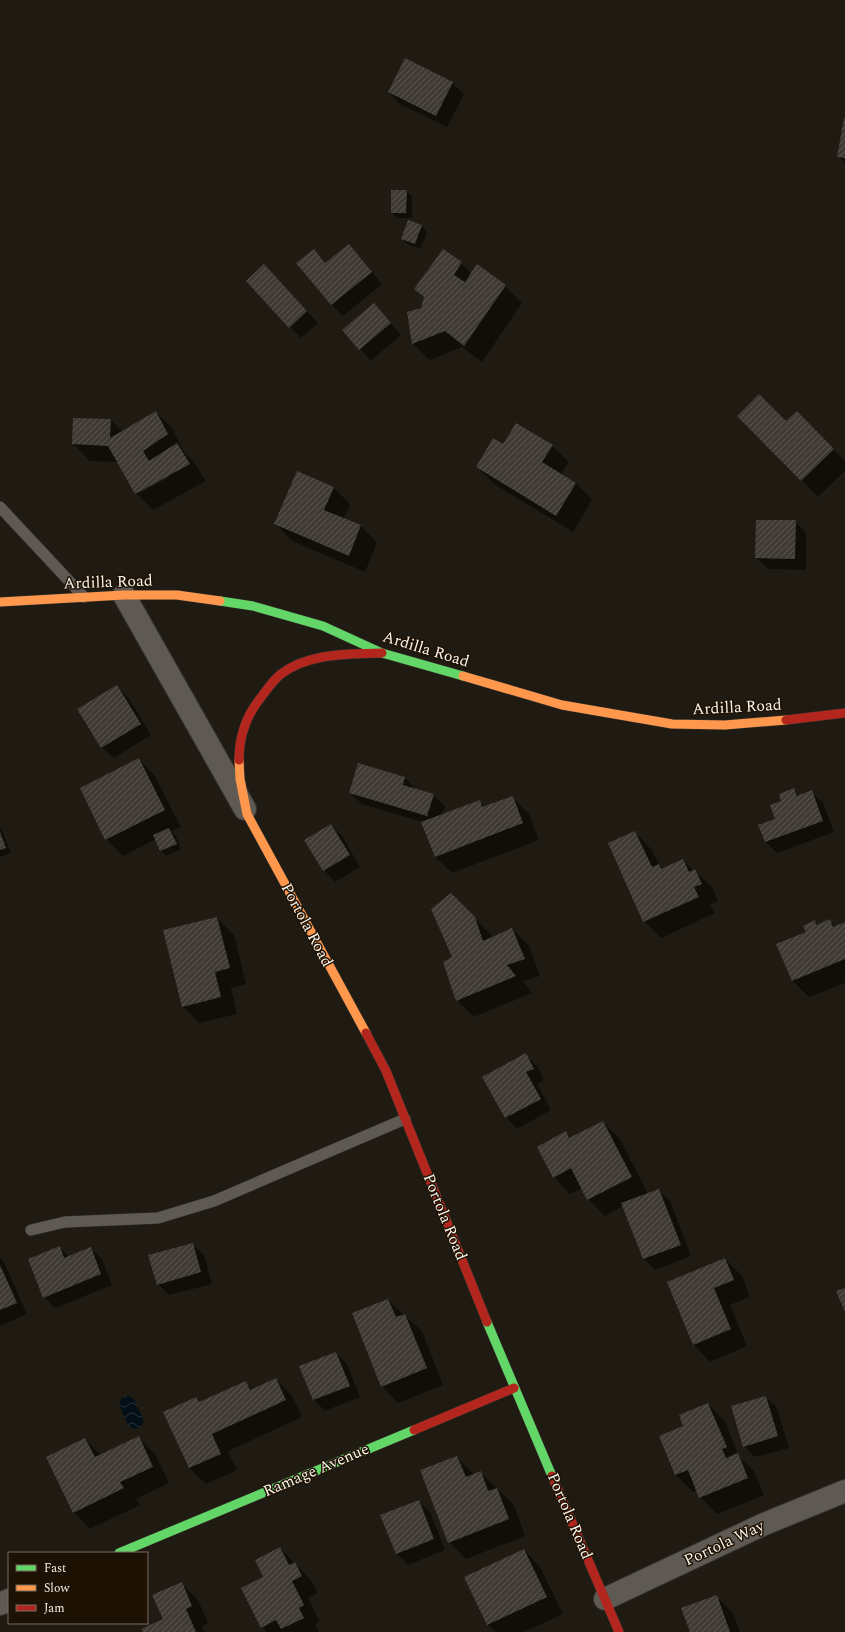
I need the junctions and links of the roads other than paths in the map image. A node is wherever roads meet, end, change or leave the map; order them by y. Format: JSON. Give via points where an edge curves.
{"nodes":[{"id":1,"x":0,"y":507,"type":"edge"},
{"id":2,"x":124,"y":594,"type":"junction"},
{"id":3,"x":84,"y":597,"type":"junction"},
{"id":4,"x":0,"y":602,"type":"edge"},
{"id":5,"x":382,"y":653,"type":"junction"},
{"id":6,"x":845,"y":713,"type":"edge"},
{"id":7,"x":247,"y":814,"type":"junction"},
{"id":8,"x":405,"y":1119,"type":"junction"},
{"id":9,"x":31,"y":1230,"type":"dead end"},
{"id":10,"x":514,"y":1388,"type":"junction"},
{"id":11,"x":845,"y":1491,"type":"edge"},
{"id":12,"x":121,"y":1552,"type":"edge"},
{"id":13,"x":606,"y":1599,"type":"junction"},
{"id":14,"x":619,"y":1632,"type":"edge"}],
"edges":[{"from":1,"to":3,"type":"lane"},
{"from":2,"to":3,"type":"street","name":"Ardilla Road"},
{"from":2,"to":5,"type":"street","name":"Ardilla Road","via":[[177,595],[253,606],[323,626]]},
{"from":2,"to":7,"type":"street","name":"Portola Road"},
{"from":3,"to":4,"type":"street","name":"Ardilla Road"},
{"from":5,"to":6,"type":"street","name":"Ardilla Road","via":[[562,705],[617,717],[672,724],[725,725]]},
{"from":5,"to":7,"type":"street","name":"Portola Road","via":[[346,654],[306,662],[286,671],[269,686],[244,724],[239,745],[240,779]]},
{"from":7,"to":8,"type":"street","name":"Portola Road","via":[[386,1071]]},
{"from":8,"to":9,"type":"lane","via":[[214,1201],[158,1218],[66,1222]]},
{"from":8,"to":10,"type":"street","name":"Portola Road"},
{"from":10,"to":12,"type":"street","name":"Ramage Avenue"},
{"from":10,"to":13,"type":"street","name":"Portola Road"},
{"from":11,"to":13,"type":"street","name":"Portola Way","via":[[762,1525]]},
{"from":13,"to":14,"type":"street","name":"Portola Road"}]}
